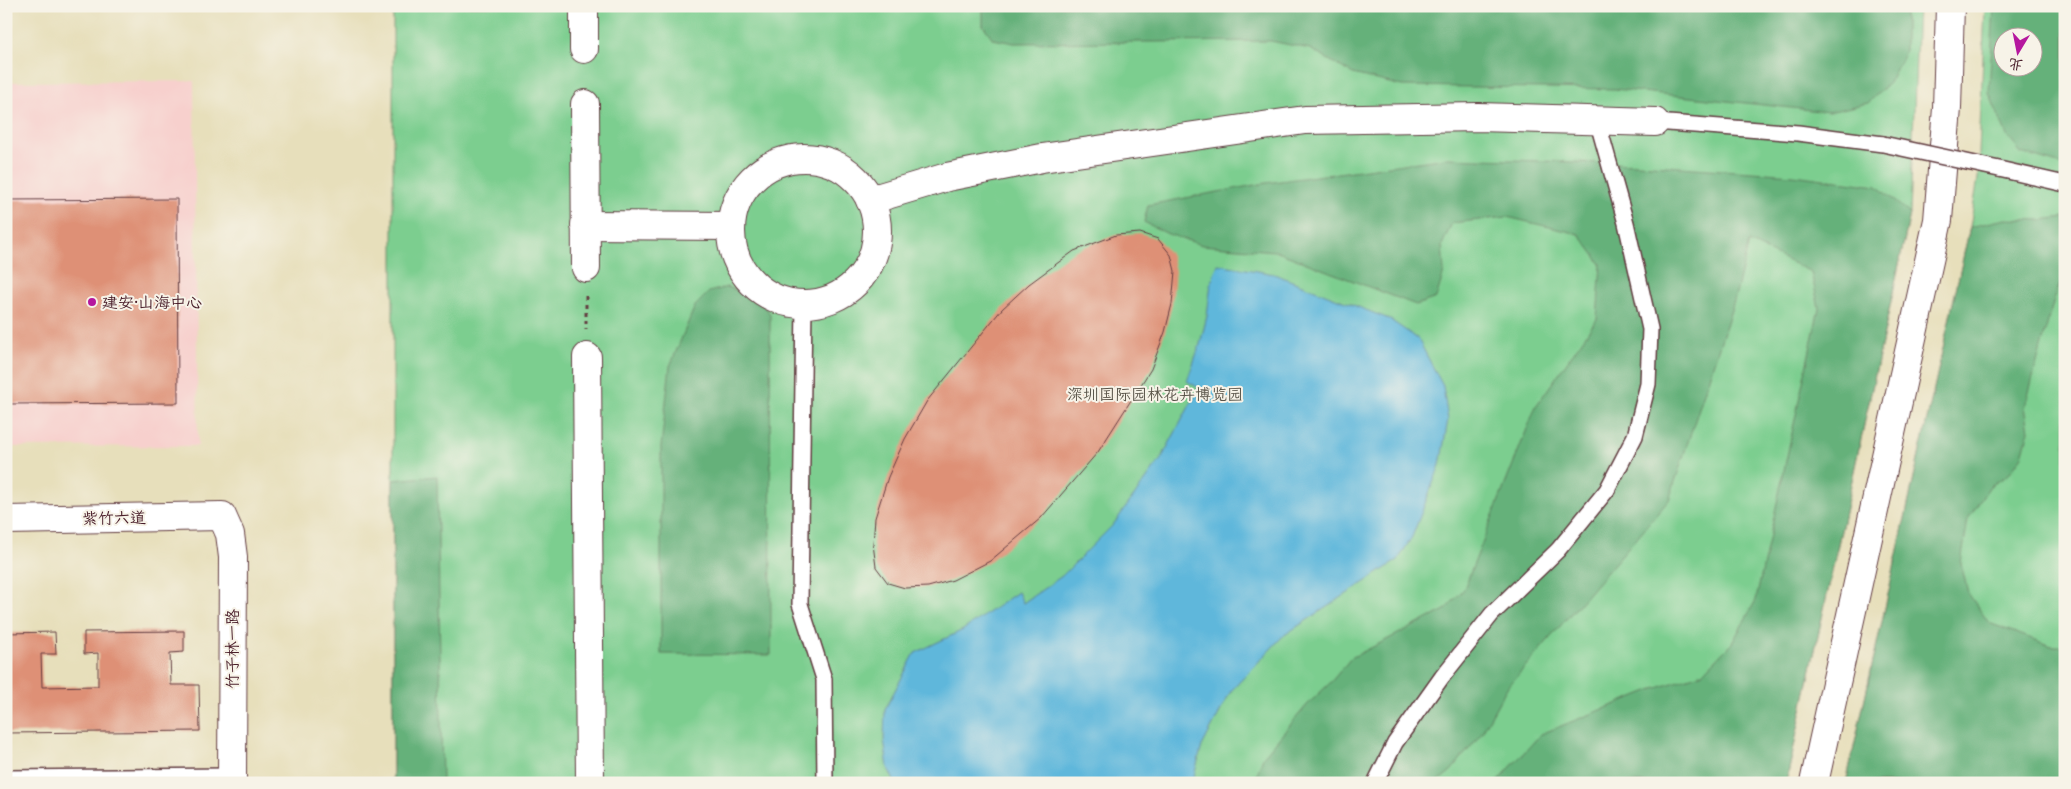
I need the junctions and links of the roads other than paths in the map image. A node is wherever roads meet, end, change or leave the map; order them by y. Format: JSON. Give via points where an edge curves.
{"nodes":[{"id":1,"x":584,"y":6,"type":"edge"},
{"id":2,"x":1950,"y":6,"type":"edge"},
{"id":3,"x":584,"y":49,"type":"dead end"},
{"id":4,"x":584,"y":104,"type":"dead end"},
{"id":5,"x":1597,"y":120,"type":"junction"},
{"id":6,"x":1655,"y":122,"type":"joint"},
{"id":7,"x":2065,"y":184,"type":"edge"},
{"id":8,"x":870,"y":200,"type":"junction"},
{"id":9,"x":585,"y":225,"type":"junction"},
{"id":10,"x":730,"y":226,"type":"junction"},
{"id":11,"x":586,"y":268,"type":"road end"},
{"id":12,"x":804,"y":304,"type":"junction"},
{"id":13,"x":587,"y":357,"type":"road end"},
{"id":14,"x":222,"y":516,"type":"joint"},
{"id":15,"x":6,"y":520,"type":"edge"},
{"id":16,"x":6,"y":778,"type":"edge"},
{"id":17,"x":232,"y":779,"type":"edge"},
{"id":18,"x":590,"y":783,"type":"edge"},
{"id":19,"x":825,"y":783,"type":"edge"},
{"id":20,"x":1375,"y":783,"type":"edge"},
{"id":21,"x":1814,"y":783,"type":"edge"}],
"edges":[{"from":1,"to":3,"type":"street"},
{"from":2,"to":21,"type":"street","via":[[1947,108],[1938,220]]},
{"from":4,"to":9,"type":"street"},
{"from":5,"to":6,"type":"street"},
{"from":5,"to":8,"type":"street","via":[[1478,117],[1305,120],[1042,158],[947,177]]},
{"from":5,"to":20,"type":"lane","via":[[1626,223],[1650,329],[1648,384],[1635,436],[1607,490],[1558,550],[1492,614],[1442,677],[1395,743]]},
{"from":6,"to":7,"type":"lane","bridge":true,"via":[[1883,144]]},
{"from":8,"to":10,"type":"street","via":[[856,180],[837,166],[814,158],[790,159],[767,168],[749,182],[736,203]]},
{"from":8,"to":12,"type":"street","via":[[877,224],[876,248],[866,271],[850,289],[828,300]]},
{"from":9,"to":10,"type":"street"},
{"from":9,"to":11,"type":"street"},
{"from":10,"to":12,"type":"street","via":[[732,250],[742,271],[758,289],[779,301]]},
{"from":12,"to":19,"type":"lane","via":[[800,604],[824,679]]},
{"from":13,"to":18,"type":"street"},
{"from":14,"to":15,"type":"street","name":"紫竹六道"},
{"from":14,"to":17,"type":"street","name":"竹子林一路","via":[[230,534],[233,557]]},
{"from":16,"to":17,"type":"lane"}]}
